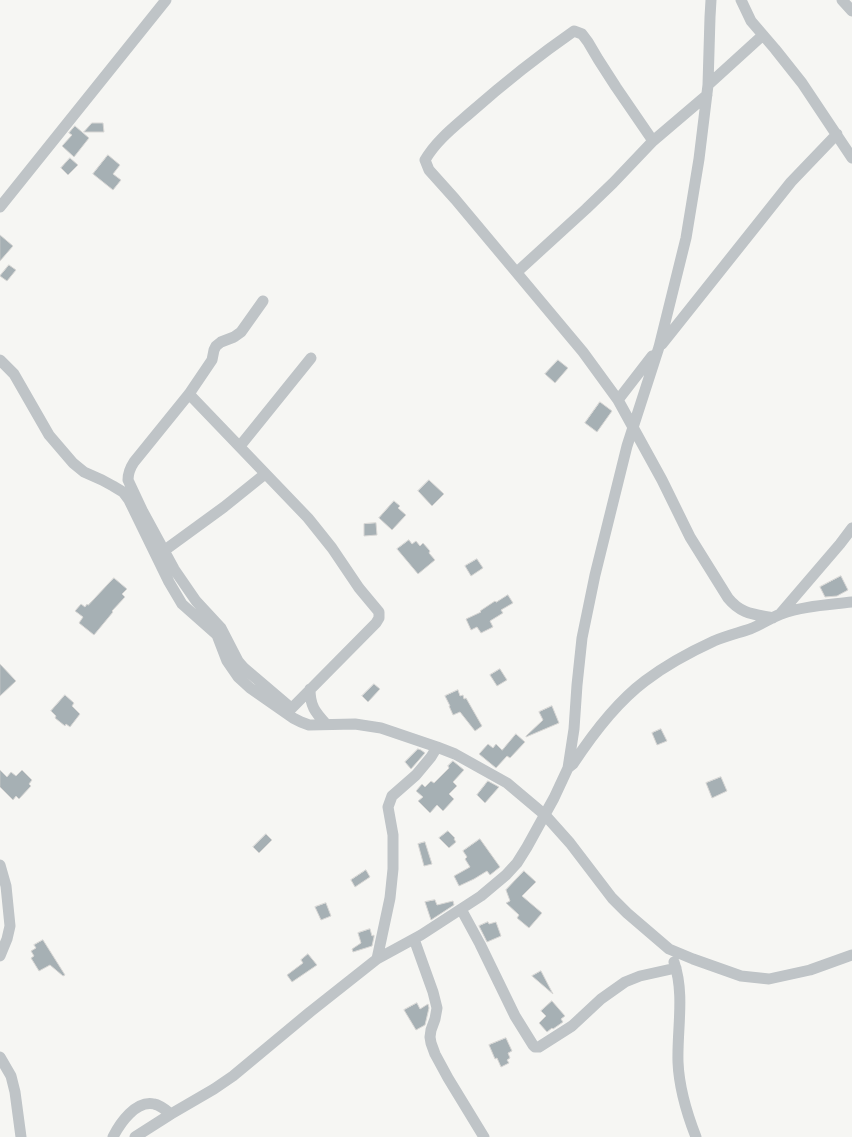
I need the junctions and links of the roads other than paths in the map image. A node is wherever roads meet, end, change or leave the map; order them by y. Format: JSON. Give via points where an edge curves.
{"nodes":[{"id":1,"x":166,"y":0,"type":"edge"},
{"id":2,"x":711,"y":0,"type":"edge"},
{"id":3,"x":741,"y":0,"type":"edge"},
{"id":4,"x":842,"y":0,"type":"edge"},
{"id":5,"x":852,"y":11,"type":"edge"},
{"id":6,"x":763,"y":35,"type":"junction"},
{"id":7,"x":708,"y":90,"type":"junction"},
{"id":8,"x":837,"y":134,"type":"junction"},
{"id":9,"x":653,"y":141,"type":"junction"},
{"id":10,"x":852,"y":158,"type":"edge"},
{"id":11,"x":0,"y":207,"type":"edge"},
{"id":12,"x":516,"y":272,"type":"junction"},
{"id":13,"x":263,"y":301,"type":"dead end"},
{"id":14,"x":659,"y":347,"type":"junction"},
{"id":15,"x":310,"y":358,"type":"dead end"},
{"id":16,"x":0,"y":360,"type":"edge"},
{"id":17,"x":190,"y":394,"type":"junction"},
{"id":18,"x":618,"y":400,"type":"junction"},
{"id":19,"x":633,"y":426,"type":"junction"},
{"id":20,"x":240,"y":446,"type":"junction"},
{"id":21,"x":265,"y":474,"type":"junction"},
{"id":22,"x":852,"y":528,"type":"edge"},
{"id":23,"x":164,"y":550,"type":"junction"},
{"id":24,"x":852,"y":602,"type":"edge"},
{"id":25,"x":776,"y":616,"type":"junction"},
{"id":26,"x":310,"y":689,"type":"junction"},
{"id":27,"x":289,"y":710,"type":"junction"},
{"id":28,"x":326,"y":724,"type":"junction"},
{"id":29,"x":437,"y":747,"type":"junction"},
{"id":30,"x":568,"y":768,"type":"junction"},
{"id":31,"x":545,"y":815,"type":"junction"},
{"id":32,"x":0,"y":865,"type":"edge"},
{"id":33,"x":461,"y":909,"type":"junction"},
{"id":34,"x":414,"y":939,"type":"junction"},
{"id":35,"x":669,"y":949,"type":"junction"},
{"id":36,"x":852,"y":955,"type":"edge"},
{"id":37,"x":0,"y":956,"type":"edge"},
{"id":38,"x":377,"y":959,"type":"junction"},
{"id":39,"x":676,"y":968,"type":"junction"},
{"id":40,"x":0,"y":1058,"type":"edge"},
{"id":41,"x":171,"y":1114,"type":"junction"},
{"id":42,"x":21,"y":1137,"type":"edge"},
{"id":43,"x":113,"y":1137,"type":"edge"},
{"id":44,"x":135,"y":1137,"type":"edge"},
{"id":45,"x":484,"y":1137,"type":"edge"},
{"id":46,"x":696,"y":1137,"type":"edge"}],
"edges":[{"from":1,"to":11,"type":"street"},
{"from":2,"to":7,"type":"street"},
{"from":3,"to":6,"type":"street","via":[[751,21]]},
{"from":4,"to":5,"type":"street"},
{"from":6,"to":7,"type":"street"},
{"from":6,"to":8,"type":"street"},
{"from":7,"to":9,"type":"street"},
{"from":7,"to":14,"type":"street","via":[[686,238]]},
{"from":8,"to":10,"type":"street"},
{"from":8,"to":14,"type":"street","via":[[790,182]]},
{"from":9,"to":12,"type":"street","via":[[586,209]]},
{"from":9,"to":12,"type":"street","via":[[588,42],[582,34],[574,31],[500,86],[451,130],[425,160],[429,170]]},
{"from":12,"to":18,"type":"street","via":[[583,352]]},
{"from":13,"to":17,"type":"street","via":[[241,332],[216,346],[212,360]]},
{"from":14,"to":18,"type":"street"},
{"from":14,"to":19,"type":"street"},
{"from":15,"to":20,"type":"street"},
{"from":16,"to":27,"type":"street","via":[[14,374],[49,435],[73,463],[123,492],[182,604],[217,635],[238,677],[250,688]]},
{"from":17,"to":20,"type":"street"},
{"from":17,"to":23,"type":"street","via":[[134,462],[128,474],[143,512]]},
{"from":18,"to":19,"type":"street"},
{"from":19,"to":25,"type":"street","via":[[690,537],[734,606],[741,611]]},
{"from":19,"to":30,"type":"street","via":[[584,629]]},
{"from":20,"to":21,"type":"street"},
{"from":21,"to":23,"type":"street"},
{"from":21,"to":26,"type":"street","via":[[308,518],[379,612],[376,623]]},
{"from":22,"to":25,"type":"street"},
{"from":23,"to":27,"type":"street","via":[[186,588],[221,628],[238,661]]},
{"from":24,"to":25,"type":"street","via":[[797,609]]},
{"from":25,"to":30,"type":"street","via":[[714,641],[644,682],[597,730]]},
{"from":26,"to":27,"type":"street"},
{"from":26,"to":28,"type":"street","via":[[313,709]]},
{"from":27,"to":28,"type":"street","via":[[300,722]]},
{"from":28,"to":29,"type":"street","via":[[381,728]]},
{"from":29,"to":31,"type":"street","via":[[507,783]]},
{"from":29,"to":38,"type":"street","via":[[416,775],[394,794],[388,806],[392,821],[393,857],[390,898]]},
{"from":30,"to":31,"type":"street"},
{"from":31,"to":33,"type":"street","via":[[517,863],[481,896]]},
{"from":31,"to":35,"type":"street","via":[[612,898]]},
{"from":32,"to":37,"type":"street","via":[[6,886],[10,926]]},
{"from":33,"to":34,"type":"street"},
{"from":33,"to":39,"type":"street","via":[[515,1016],[535,1047],[539,1048],[572,1026],[625,982]]},
{"from":34,"to":38,"type":"street"},
{"from":34,"to":45,"type":"street","via":[[436,1008],[431,1043]]},
{"from":35,"to":36,"type":"street","via":[[741,976],[760,978],[810,970]]},
{"from":35,"to":39,"type":"street"},
{"from":38,"to":41,"type":"street","via":[[233,1076]]},
{"from":39,"to":46,"type":"street","via":[[680,992],[678,1064],[685,1106]]},
{"from":40,"to":42,"type":"street","via":[[11,1076]]},
{"from":41,"to":43,"type":"street","via":[[154,1104],[145,1104],[130,1114]]},
{"from":41,"to":44,"type":"street"}]}
